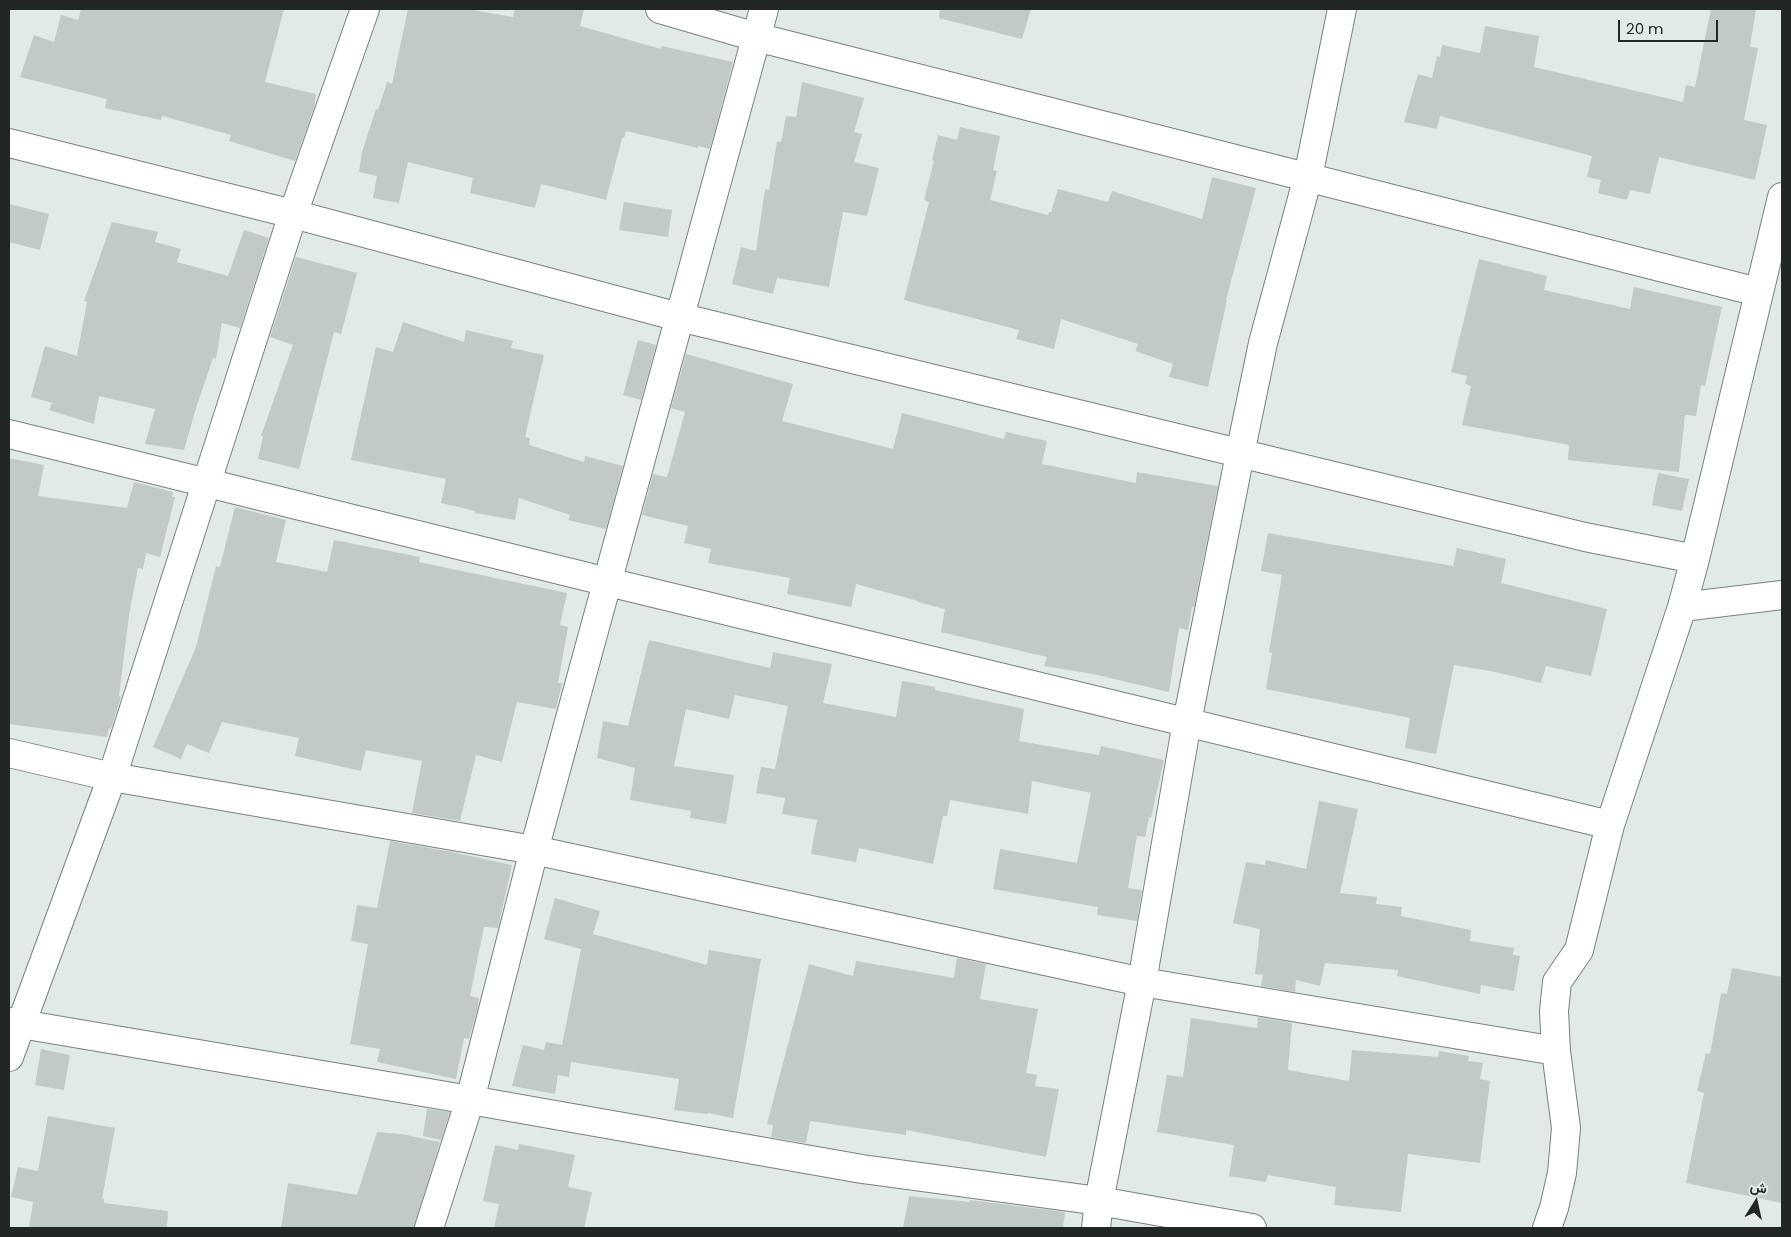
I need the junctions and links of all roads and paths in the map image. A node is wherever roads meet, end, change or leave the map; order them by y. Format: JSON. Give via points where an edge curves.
{"nodes":[{"id":1,"x":365,"y":9,"type":"edge"},
{"id":2,"x":660,"y":9,"type":"edge"},
{"id":3,"x":764,"y":9,"type":"edge"},
{"id":4,"x":1342,"y":9,"type":"edge"},
{"id":5,"x":756,"y":37,"type":"junction"},
{"id":6,"x":9,"y":143,"type":"edge"},
{"id":7,"x":1308,"y":177,"type":"junction"},
{"id":8,"x":1782,"y":197,"type":"edge"},
{"id":9,"x":293,"y":214,"type":"junction"},
{"id":10,"x":1758,"y":292,"type":"junction"},
{"id":11,"x":679,"y":317,"type":"junction"},
{"id":12,"x":9,"y":434,"type":"edge"},
{"id":13,"x":1240,"y":454,"type":"junction"},
{"id":14,"x":207,"y":482,"type":"junction"},
{"id":15,"x":1695,"y":559,"type":"junction"},
{"id":16,"x":608,"y":582,"type":"junction"},
{"id":17,"x":1782,"y":595,"type":"edge"},
{"id":18,"x":1682,"y":607,"type":"junction"},
{"id":19,"x":1187,"y":722,"type":"junction"},
{"id":20,"x":9,"y":753,"type":"edge"},
{"id":21,"x":112,"y":778,"type":"junction"},
{"id":22,"x":1610,"y":825,"type":"junction"},
{"id":23,"x":534,"y":850,"type":"junction"},
{"id":24,"x":1142,"y":982,"type":"junction"},
{"id":25,"x":15,"y":1023,"type":"edge"},
{"id":26,"x":1556,"y":1051,"type":"junction"},
{"id":27,"x":9,"y":1057,"type":"edge"},
{"id":28,"x":470,"y":1100,"type":"junction"},
{"id":29,"x":1099,"y":1201,"type":"junction"},
{"id":30,"x":429,"y":1228,"type":"edge"},
{"id":31,"x":1096,"y":1228,"type":"edge"},
{"id":32,"x":1252,"y":1228,"type":"edge"},
{"id":33,"x":1547,"y":1228,"type":"edge"}],
"edges":[{"from":1,"to":9,"type":"street"},
{"from":2,"to":5,"type":"street"},
{"from":3,"to":5,"type":"street"},
{"from":4,"to":7,"type":"street"},
{"from":5,"to":7,"type":"street"},
{"from":5,"to":11,"type":"street"},
{"from":6,"to":9,"type":"street"},
{"from":7,"to":10,"type":"street"},
{"from":7,"to":13,"type":"street","via":[[1263,343]]},
{"from":8,"to":10,"type":"street"},
{"from":9,"to":11,"type":"street"},
{"from":9,"to":14,"type":"street"},
{"from":10,"to":15,"type":"street"},
{"from":11,"to":13,"type":"street"},
{"from":11,"to":16,"type":"street"},
{"from":12,"to":14,"type":"street"},
{"from":13,"to":15,"type":"street","via":[[1586,537]]},
{"from":13,"to":19,"type":"street"},
{"from":14,"to":16,"type":"street"},
{"from":14,"to":21,"type":"street"},
{"from":15,"to":18,"type":"street"},
{"from":16,"to":19,"type":"street"},
{"from":16,"to":23,"type":"street"},
{"from":17,"to":18,"type":"street"},
{"from":18,"to":22,"type":"street"},
{"from":19,"to":22,"type":"street"},
{"from":19,"to":24,"type":"street"},
{"from":20,"to":21,"type":"street"},
{"from":21,"to":23,"type":"street"},
{"from":21,"to":25,"type":"street"},
{"from":22,"to":26,"type":"street","via":[[1579,950],[1557,982],[1554,1012]]},
{"from":23,"to":24,"type":"street"},
{"from":23,"to":28,"type":"street"},
{"from":24,"to":26,"type":"street"},
{"from":24,"to":29,"type":"street"},
{"from":25,"to":27,"type":"street"},
{"from":25,"to":28,"type":"street"},
{"from":26,"to":33,"type":"street","via":[[1566,1128],[1562,1173]]},
{"from":28,"to":29,"type":"street","via":[[862,1169]]},
{"from":28,"to":30,"type":"street"},
{"from":29,"to":31,"type":"street"},
{"from":29,"to":32,"type":"street"}]}
